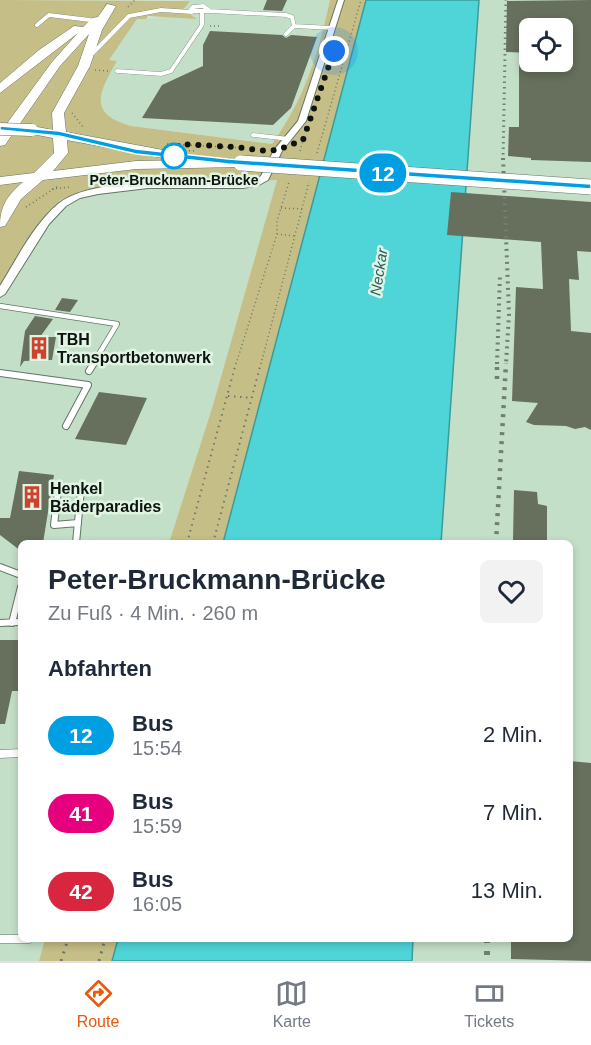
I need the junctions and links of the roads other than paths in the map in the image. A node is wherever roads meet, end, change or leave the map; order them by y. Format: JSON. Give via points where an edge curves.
{"nodes":[{"id":1,"x":195,"y":0,"type":"edge"},
{"id":2,"x":341,"y":0,"type":"edge"},
{"id":3,"x":114,"y":3,"type":"edge"},
{"id":4,"x":198,"y":6,"type":"junction"},
{"id":5,"x":210,"y":11,"type":"junction"},
{"id":6,"x":192,"y":12,"type":"junction"},
{"id":7,"x":202,"y":13,"type":"junction"},
{"id":8,"x":90,"y":20,"type":"junction"},
{"id":9,"x":37,"y":25,"type":"dead end"},
{"id":10,"x":294,"y":26,"type":"junction"},
{"id":11,"x":332,"y":28,"type":"junction"},
{"id":12,"x":286,"y":34,"type":"dead end"},
{"id":13,"x":90,"y":64,"type":"junction"},
{"id":14,"x":117,"y":71,"type":"road end"},
{"id":15,"x":0,"y":89,"type":"edge"},
{"id":16,"x":66,"y":110,"type":"junction"},
{"id":17,"x":0,"y":129,"type":"edge"},
{"id":18,"x":59,"y":134,"type":"junction"},
{"id":19,"x":253,"y":135,"type":"dead end"},
{"id":20,"x":289,"y":139,"type":"junction"},
{"id":21,"x":0,"y":142,"type":"edge"},
{"id":22,"x":112,"y":146,"type":"junction"},
{"id":23,"x":235,"y":162,"type":"junction"},
{"id":24,"x":86,"y":170,"type":"junction"},
{"id":25,"x":36,"y":176,"type":"junction"},
{"id":26,"x":2,"y":181,"type":"edge"},
{"id":27,"x":591,"y":187,"type":"edge"},
{"id":28,"x":16,"y":209,"type":"junction"},
{"id":29,"x":0,"y":223,"type":"edge"},
{"id":30,"x":0,"y":294,"type":"edge"},
{"id":31,"x":0,"y":306,"type":"edge"},
{"id":32,"x":89,"y":371,"type":"dead end"},
{"id":33,"x":0,"y":373,"type":"edge"},
{"id":34,"x":66,"y":426,"type":"dead end"},
{"id":35,"x":81,"y":490,"type":"dead end"},
{"id":36,"x":58,"y":491,"type":"dead end"},
{"id":37,"x":78,"y":523,"type":"junction"},
{"id":38,"x":76,"y":540,"type":"edge"},
{"id":39,"x":0,"y":567,"type":"edge"},
{"id":40,"x":18,"y":574,"type":"edge"},
{"id":41,"x":18,"y":608,"type":"edge"},
{"id":42,"x":0,"y":623,"type":"edge"},
{"id":43,"x":18,"y":753,"type":"edge"},
{"id":44,"x":0,"y":754,"type":"edge"},
{"id":45,"x":0,"y":939,"type":"edge"},
{"id":46,"x":18,"y":939,"type":"edge"}],
"edges":[{"from":1,"to":4,"type":"lane"},
{"from":2,"to":11,"type":"street"},
{"from":3,"to":8,"type":"main road"},
{"from":3,"to":13,"type":"main road","via":[[96,30]]},
{"from":3,"to":21,"type":"main road","via":[[56,64]]},
{"from":4,"to":5,"type":"lane"},
{"from":4,"to":6,"type":"lane","via":[[190,9]]},
{"from":5,"to":7,"type":"lane"},
{"from":5,"to":10,"type":"lane","via":[[286,15],[292,17]]},
{"from":6,"to":7,"type":"lane"},
{"from":6,"to":13,"type":"lane","via":[[161,10],[129,16],[95,49]]},
{"from":7,"to":14,"type":"lane","via":[[202,25],[171,71]]},
{"from":8,"to":9,"type":"lane","via":[[49,15]]},
{"from":8,"to":15,"type":"main road","via":[[43,52]]},
{"from":10,"to":11,"type":"lane"},
{"from":10,"to":12,"type":"lane"},
{"from":11,"to":20,"type":"street","via":[[302,121]]},
{"from":13,"to":16,"type":"main road"},
{"from":16,"to":18,"type":"main road","via":[[58,113]]},
{"from":16,"to":22,"type":"main road","via":[[77,129]]},
{"from":17,"to":18,"type":"main road","bridge":true},
{"from":18,"to":22,"type":"main road"},
{"from":18,"to":25,"type":"main road","via":[[61,153]]},
{"from":19,"to":20,"type":"lane"},
{"from":20,"to":30,"type":"street","via":[[278,150],[266,178],[256,183],[116,188],[86,193],[63,204]]},
{"from":22,"to":23,"type":"main road"},
{"from":23,"to":24,"type":"main road"},
{"from":23,"to":27,"type":"main road","bridge":true},
{"from":24,"to":25,"type":"main road"},
{"from":24,"to":28,"type":"main road","via":[[49,185]]},
{"from":25,"to":26,"type":"main road"},
{"from":25,"to":28,"type":"main road","via":[[15,197]]},
{"from":28,"to":29,"type":"main road"},
{"from":31,"to":32,"type":"lane","via":[[117,324]]},
{"from":33,"to":34,"type":"lane","via":[[88,385]]},
{"from":35,"to":37,"type":"lane"},
{"from":36,"to":37,"type":"lane","via":[[54,525]]},
{"from":37,"to":38,"type":"lane"},
{"from":39,"to":40,"type":"lane"},
{"from":41,"to":42,"type":"lane","via":[[16,622]]},
{"from":43,"to":44,"type":"lane"},
{"from":45,"to":46,"type":"lane"}]}
